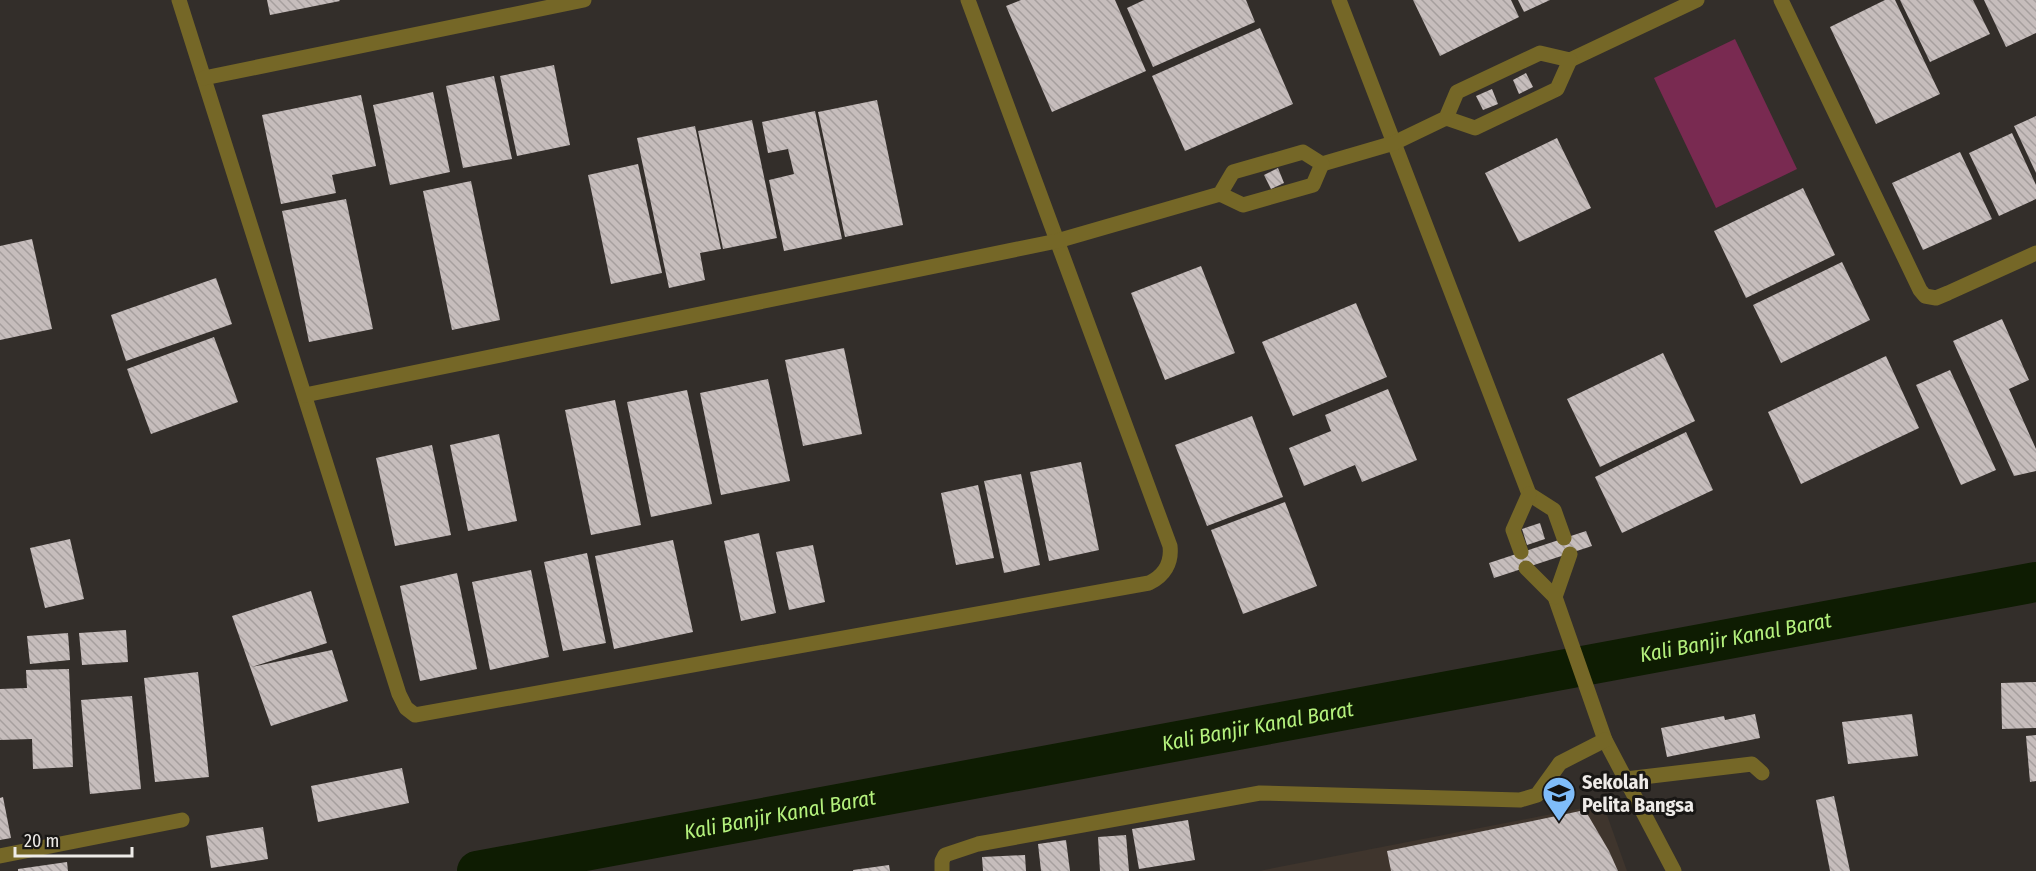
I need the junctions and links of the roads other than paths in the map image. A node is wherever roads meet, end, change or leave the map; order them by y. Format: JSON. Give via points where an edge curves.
{"nodes":[{"id":1,"x":179,"y":0,"type":"edge"},
{"id":2,"x":584,"y":0,"type":"edge"},
{"id":3,"x":968,"y":0,"type":"edge"},
{"id":4,"x":1339,"y":0,"type":"edge"},
{"id":5,"x":1697,"y":0,"type":"edge"},
{"id":6,"x":1780,"y":0,"type":"edge"},
{"id":7,"x":1570,"y":60,"type":"junction"},
{"id":8,"x":204,"y":78,"type":"junction"},
{"id":9,"x":1446,"y":118,"type":"junction"},
{"id":10,"x":1394,"y":143,"type":"junction"},
{"id":11,"x":1322,"y":164,"type":"junction"},
{"id":12,"x":1220,"y":194,"type":"junction"},
{"id":13,"x":1057,"y":241,"type":"junction"},
{"id":14,"x":2036,"y":253,"type":"edge"},
{"id":15,"x":304,"y":395,"type":"junction"},
{"id":16,"x":1530,"y":494,"type":"junction"},
{"id":17,"x":1564,"y":538,"type":"dead end"},
{"id":18,"x":1521,"y":552,"type":"dead end"},
{"id":19,"x":1570,"y":554,"type":"dead end"},
{"id":20,"x":1526,"y":568,"type":"dead end"},
{"id":21,"x":1555,"y":597,"type":"junction"},
{"id":22,"x":1603,"y":734,"type":"junction"},
{"id":23,"x":1762,"y":773,"type":"dead end"},
{"id":24,"x":1626,"y":779,"type":"junction"},
{"id":25,"x":182,"y":820,"type":"dead end"},
{"id":26,"x":0,"y":856,"type":"edge"},
{"id":27,"x":942,"y":871,"type":"edge"},
{"id":28,"x":1674,"y":871,"type":"edge"}],
"edges":[{"from":1,"to":8,"type":"street"},
{"from":2,"to":8,"type":"street"},
{"from":3,"to":13,"type":"street"},
{"from":4,"to":10,"type":"street"},
{"from":5,"to":7,"type":"street"},
{"from":6,"to":14,"type":"street","via":[[1925,296],[1942,296]]},
{"from":7,"to":9,"type":"street","via":[[1540,52],[1457,92]]},
{"from":7,"to":9,"type":"street","via":[[1557,89],[1475,128]]},
{"from":8,"to":15,"type":"street"},
{"from":9,"to":10,"type":"street"},
{"from":10,"to":11,"type":"street"},
{"from":10,"to":16,"type":"street"},
{"from":11,"to":12,"type":"street","via":[[1303,152],[1233,172]]},
{"from":11,"to":12,"type":"street","via":[[1313,185],[1243,205]]},
{"from":12,"to":13,"type":"street"},
{"from":13,"to":15,"type":"street"},
{"from":13,"to":15,"type":"street","via":[[1170,546],[1164,572],[1149,583],[415,715],[406,708],[399,693]]},
{"from":16,"to":17,"type":"street","via":[[1554,510]]},
{"from":16,"to":18,"type":"street","via":[[1513,530]]},
{"from":19,"to":21,"type":"street"},
{"from":20,"to":21,"type":"street"},
{"from":21,"to":22,"type":"street"},
{"from":22,"to":24,"type":"street"},
{"from":22,"to":27,"type":"street","via":[[1560,763],[1537,795],[1520,800],[1260,793],[978,844],[945,855]]},
{"from":23,"to":24,"type":"street","via":[[1752,764]]},
{"from":24,"to":28,"type":"street"},
{"from":25,"to":26,"type":"street"}]}
